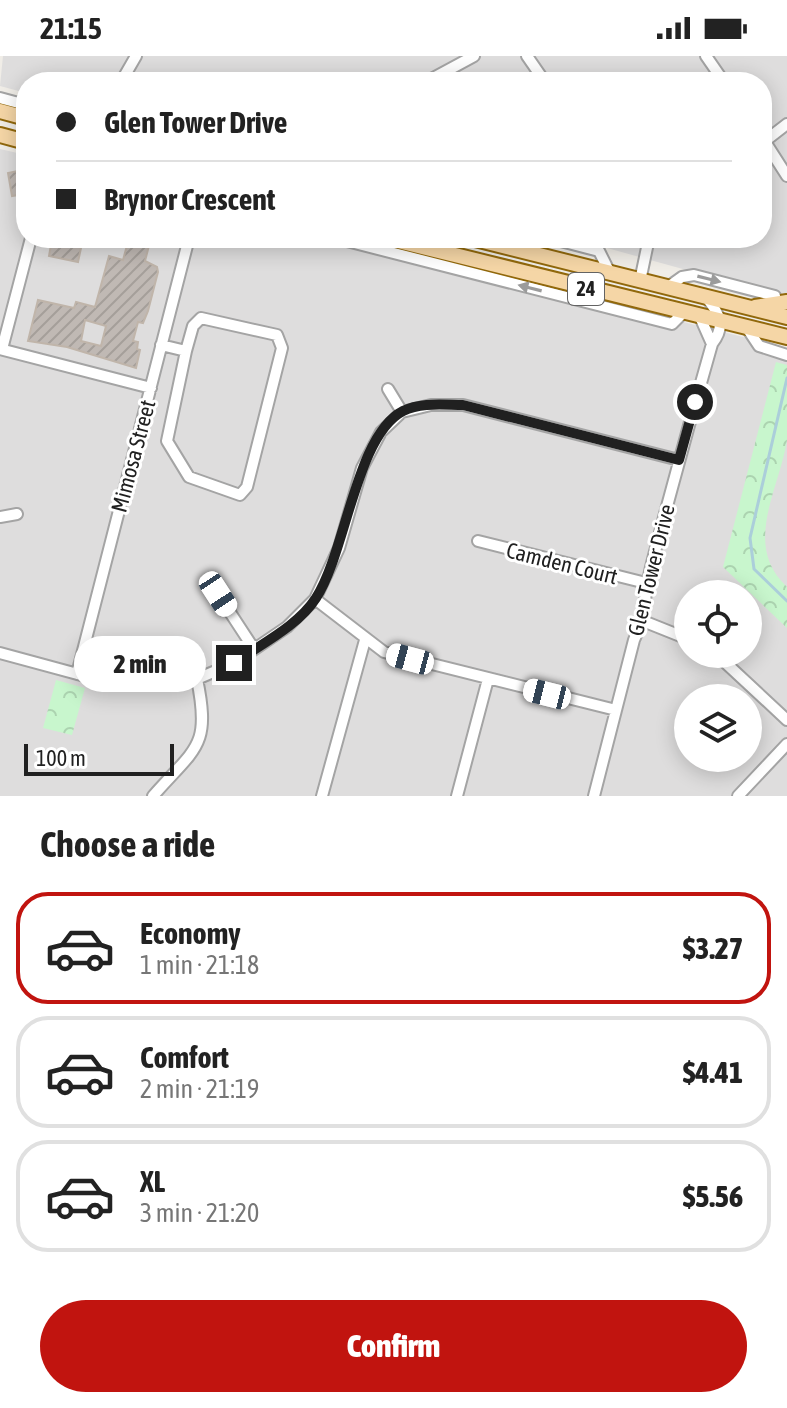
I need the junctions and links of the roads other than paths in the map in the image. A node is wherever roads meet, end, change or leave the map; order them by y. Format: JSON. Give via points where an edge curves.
{"nodes":[{"id":1,"x":474,"y":56,"type":"edge"},
{"id":2,"x":444,"y":72,"type":"edge"},
{"id":3,"x":772,"y":152,"type":"edge"},
{"id":4,"x":787,"y":176,"type":"edge"},
{"id":5,"x":28,"y":248,"type":"edge"},
{"id":6,"x":186,"y":248,"type":"edge"},
{"id":7,"x":374,"y":248,"type":"edge"},
{"id":8,"x":426,"y":248,"type":"edge"},
{"id":9,"x":511,"y":248,"type":"edge"},
{"id":10,"x":587,"y":248,"type":"edge"},
{"id":11,"x":647,"y":248,"type":"edge"},
{"id":12,"x":610,"y":273,"type":"junction"},
{"id":13,"x":640,"y":281,"type":"junction"},
{"id":14,"x":668,"y":287,"type":"junction"},
{"id":15,"x":752,"y":290,"type":"junction"},
{"id":16,"x":706,"y":297,"type":"junction"},
{"id":17,"x":781,"y":299,"type":"edge"},
{"id":18,"x":750,"y":307,"type":"junction"},
{"id":19,"x":683,"y":313,"type":"junction"},
{"id":20,"x":700,"y":317,"type":"junction"},
{"id":21,"x":787,"y":317,"type":"edge"},
{"id":22,"x":721,"y":323,"type":"junction"},
{"id":23,"x":747,"y":328,"type":"junction"},
{"id":24,"x":787,"y":337,"type":"edge"},
{"id":25,"x":712,"y":344,"type":"junction"},
{"id":26,"x":161,"y":345,"type":"junction"},
{"id":27,"x":1,"y":349,"type":"edge"},
{"id":28,"x":186,"y":351,"type":"junction"},
{"id":29,"x":787,"y":355,"type":"edge"},
{"id":30,"x":151,"y":388,"type":"junction"},
{"id":31,"x":388,"y":389,"type":"dead end"},
{"id":32,"x":402,"y":412,"type":"junction"},
{"id":33,"x":679,"y":460,"type":"junction"},
{"id":34,"x":17,"y":514,"type":"dead end"},
{"id":35,"x":0,"y":517,"type":"edge"},
{"id":36,"x":478,"y":541,"type":"dead end"},
{"id":37,"x":646,"y":583,"type":"junction"},
{"id":38,"x":218,"y":594,"type":"dead end"},
{"id":39,"x":315,"y":599,"type":"junction"},
{"id":40,"x":643,"y":621,"type":"junction"},
{"id":41,"x":674,"y":633,"type":"edge"},
{"id":42,"x":365,"y":640,"type":"junction"},
{"id":43,"x":254,"y":649,"type":"junction"},
{"id":44,"x":0,"y":653,"type":"edge"},
{"id":45,"x":731,"y":668,"type":"edge"},
{"id":46,"x":77,"y":674,"type":"junction"},
{"id":47,"x":197,"y":679,"type":"junction"},
{"id":48,"x":488,"y":679,"type":"junction"},
{"id":49,"x":616,"y":710,"type":"junction"},
{"id":50,"x":787,"y":720,"type":"edge"},
{"id":51,"x":787,"y":744,"type":"edge"},
{"id":52,"x":153,"y":796,"type":"edge"},
{"id":53,"x":322,"y":796,"type":"edge"},
{"id":54,"x":457,"y":796,"type":"edge"},
{"id":55,"x":594,"y":796,"type":"edge"},
{"id":56,"x":738,"y":796,"type":"edge"}],
"edges":[{"from":1,"to":2,"type":"street"},
{"from":3,"to":4,"type":"street"},
{"from":5,"to":27,"type":"street"},
{"from":6,"to":26,"type":"street","name":"Mimosa Street"},
{"from":19,"to":7,"type":"street","one_way":true,"via":[[672,324]]},
{"from":8,"to":19,"type":"main road","number":"24"},
{"from":9,"to":12,"type":"main road","number":"24"},
{"from":10,"to":12,"type":"street","via":[[599,251]]},
{"from":11,"to":13,"type":"street"},
{"from":12,"to":13,"type":"main road","number":"24"},
{"from":13,"to":14,"type":"main road","number":"24"},
{"from":14,"to":15,"type":"street","one_way":true,"via":[[694,275]]},
{"from":14,"to":16,"type":"main road","number":"24"},
{"from":15,"to":17,"type":"street"},
{"from":15,"to":18,"type":"street"},
{"from":16,"to":18,"type":"main road","number":"24"},
{"from":16,"to":22,"type":"street"},
{"from":17,"to":18,"type":"main road"},
{"from":18,"to":21,"type":"main road","number":"24"},
{"from":19,"to":20,"type":"main road","number":"24"},
{"from":20,"to":22,"type":"main road","number":"24"},
{"from":20,"to":25,"type":"street"},
{"from":22,"to":23,"type":"main road","number":"24"},
{"from":22,"to":25,"type":"street","name":"Glen Tower Drive"},
{"from":23,"to":24,"type":"main road","number":"24"},
{"from":23,"to":29,"type":"street","via":[[759,346]]},
{"from":25,"to":33,"type":"street","name":"Glen Tower Drive"},
{"from":26,"to":28,"type":"street"},
{"from":26,"to":30,"type":"street","name":"Mimosa Street"},
{"from":27,"to":30,"type":"street"},
{"from":28,"to":28,"type":"street","via":[[201,318],[277,335],[282,348],[247,487],[240,495],[189,477],[167,441]]},
{"from":30,"to":46,"type":"street","name":"Mimosa Street"},
{"from":31,"to":32,"type":"street"},
{"from":32,"to":33,"type":"street","via":[[463,405]]},
{"from":32,"to":39,"type":"street","via":[[381,432],[362,468],[339,548]]},
{"from":33,"to":37,"type":"street","name":"Glen Tower Drive"},
{"from":34,"to":35,"type":"street"},
{"from":36,"to":37,"type":"street","name":"Camden Court"},
{"from":37,"to":40,"type":"street","name":"Glen Tower Drive"},
{"from":38,"to":43,"type":"street"},
{"from":39,"to":42,"type":"street"},
{"from":39,"to":43,"type":"street"},
{"from":40,"to":41,"type":"street"},
{"from":40,"to":49,"type":"street","name":"Glen Tower Drive"},
{"from":42,"to":48,"type":"street","via":[[384,652]]},
{"from":42,"to":53,"type":"street"},
{"from":43,"to":47,"type":"street"},
{"from":44,"to":46,"type":"street"},
{"from":45,"to":50,"type":"street"},
{"from":46,"to":47,"type":"street","via":[[107,682]]},
{"from":47,"to":52,"type":"street","via":[[204,714],[202,738]]},
{"from":48,"to":49,"type":"street"},
{"from":48,"to":54,"type":"street"},
{"from":49,"to":55,"type":"street","name":"Glen Tower Drive"},
{"from":51,"to":56,"type":"street"}]}
